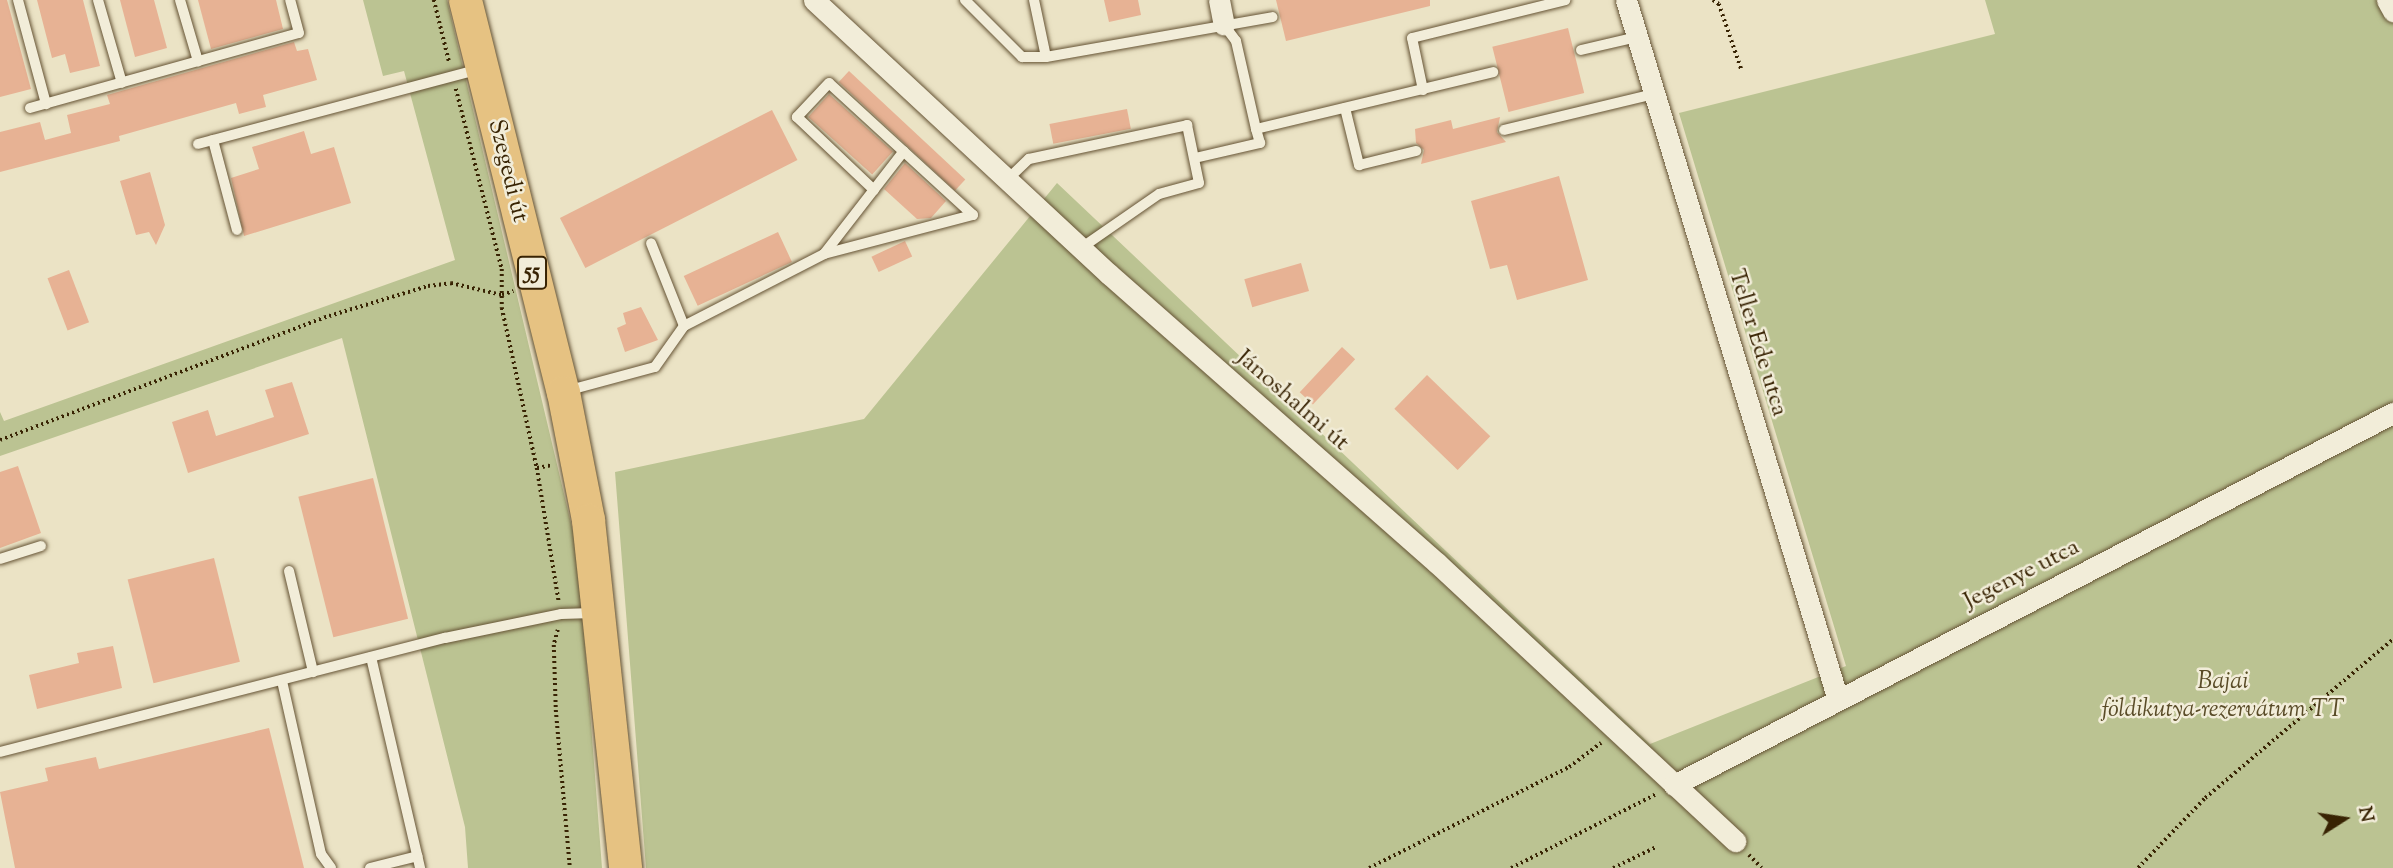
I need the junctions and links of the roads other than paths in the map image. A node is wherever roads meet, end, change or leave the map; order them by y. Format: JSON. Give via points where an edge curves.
{"nodes":[{"id":1,"x":18,"y":0,"type":"edge"},
{"id":2,"x":98,"y":0,"type":"edge"},
{"id":3,"x":180,"y":0,"type":"edge"},
{"id":4,"x":290,"y":0,"type":"edge"},
{"id":5,"x":465,"y":0,"type":"edge"},
{"id":6,"x":814,"y":0,"type":"edge"},
{"id":7,"x":965,"y":0,"type":"edge"},
{"id":8,"x":1034,"y":0,"type":"edge"},
{"id":9,"x":1219,"y":0,"type":"edge"},
{"id":10,"x":1565,"y":0,"type":"edge"},
{"id":11,"x":1626,"y":0,"type":"edge"},
{"id":12,"x":2388,"y":0,"type":"edge"},
{"id":13,"x":2393,"y":11,"type":"edge"},
{"id":14,"x":1272,"y":17,"type":"dead end"},
{"id":15,"x":1224,"y":25,"type":"junction"},
{"id":16,"x":1637,"y":37,"type":"junction"},
{"id":17,"x":1581,"y":50,"type":"dead end"},
{"id":18,"x":1046,"y":57,"type":"junction"},
{"id":19,"x":198,"y":61,"type":"junction"},
{"id":20,"x":467,"y":72,"type":"junction"},
{"id":21,"x":1493,"y":72,"type":"dead end"},
{"id":22,"x":122,"y":83,"type":"junction"},
{"id":23,"x":1423,"y":90,"type":"junction"},
{"id":24,"x":1654,"y":94,"type":"junction"},
{"id":25,"x":46,"y":104,"type":"junction"},
{"id":26,"x":30,"y":108,"type":"dead end"},
{"id":27,"x":1345,"y":108,"type":"junction"},
{"id":28,"x":1256,"y":129,"type":"junction"},
{"id":29,"x":1504,"y":130,"type":"dead end"},
{"id":30,"x":213,"y":140,"type":"junction"},
{"id":31,"x":198,"y":144,"type":"dead end"},
{"id":32,"x":904,"y":151,"type":"junction"},
{"id":33,"x":1416,"y":151,"type":"dead end"},
{"id":34,"x":1195,"y":158,"type":"junction"},
{"id":35,"x":1007,"y":179,"type":"junction"},
{"id":36,"x":874,"y":190,"type":"junction"},
{"id":37,"x":237,"y":230,"type":"dead end"},
{"id":38,"x":651,"y":243,"type":"dead end"},
{"id":39,"x":1081,"y":248,"type":"junction"},
{"id":40,"x":824,"y":254,"type":"junction"},
{"id":41,"x":684,"y":326,"type":"junction"},
{"id":42,"x":563,"y":392,"type":"junction"},
{"id":43,"x":2393,"y":413,"type":"edge"},
{"id":44,"x":41,"y":546,"type":"dead end"},
{"id":45,"x":0,"y":559,"type":"edge"},
{"id":46,"x":289,"y":571,"type":"dead end"},
{"id":47,"x":600,"y":612,"type":"junction"},
{"id":48,"x":371,"y":657,"type":"junction"},
{"id":49,"x":313,"y":673,"type":"junction"},
{"id":50,"x":282,"y":681,"type":"junction"},
{"id":51,"x":1838,"y":700,"type":"junction"},
{"id":52,"x":0,"y":751,"type":"edge"},
{"id":53,"x":1667,"y":779,"type":"junction"},
{"id":54,"x":1735,"y":841,"type":"dead end"},
{"id":55,"x":419,"y":862,"type":"edge"},
{"id":56,"x":331,"y":868,"type":"edge"},
{"id":57,"x":370,"y":868,"type":"edge"},
{"id":58,"x":625,"y":868,"type":"edge"}],
"edges":[{"from":1,"to":25,"type":"lane"},
{"from":2,"to":22,"type":"lane"},
{"from":3,"to":19,"type":"lane"},
{"from":4,"to":19,"type":"lane","via":[[299,33]]},
{"from":5,"to":20,"type":"main road","name":"Szegedi út","number":"55"},
{"from":6,"to":35,"type":"street","name":"Jánoshalmi út"},
{"from":7,"to":18,"type":"lane","via":[[1022,57]]},
{"from":8,"to":18,"type":"lane"},
{"from":9,"to":15,"type":"street"},
{"from":10,"to":23,"type":"lane","via":[[1412,38]]},
{"from":11,"to":16,"type":"street","name":"Teller Ede utca"},
{"from":12,"to":13,"type":"street"},
{"from":14,"to":15,"type":"lane"},
{"from":15,"to":18,"type":"lane"},
{"from":15,"to":28,"type":"lane","via":[[1236,41]]},
{"from":16,"to":17,"type":"lane"},
{"from":16,"to":24,"type":"street","name":"Teller Ede utca"},
{"from":19,"to":22,"type":"lane"},
{"from":20,"to":30,"type":"lane"},
{"from":20,"to":42,"type":"main road","name":"Szegedi út","number":"55","via":[[535,285]]},
{"from":21,"to":23,"type":"lane"},
{"from":22,"to":25,"type":"lane"},
{"from":23,"to":27,"type":"lane"},
{"from":24,"to":29,"type":"lane"},
{"from":24,"to":51,"type":"street","name":"Teller Ede utca"},
{"from":25,"to":26,"type":"lane"},
{"from":27,"to":28,"type":"lane"},
{"from":27,"to":33,"type":"lane","via":[[1359,165]]},
{"from":28,"to":34,"type":"lane","via":[[1260,144]]},
{"from":30,"to":31,"type":"lane"},
{"from":30,"to":37,"type":"lane"},
{"from":32,"to":36,"type":"lane"},
{"from":32,"to":36,"type":"lane","via":[[829,83],[797,117]]},
{"from":32,"to":40,"type":"lane","via":[[973,215]]},
{"from":34,"to":35,"type":"lane","via":[[1187,125],[1029,159]]},
{"from":34,"to":39,"type":"lane","via":[[1199,183],[1159,194]]},
{"from":35,"to":39,"type":"street","name":"Jánoshalmi út"},
{"from":36,"to":40,"type":"lane"},
{"from":38,"to":41,"type":"lane"},
{"from":39,"to":53,"type":"street","name":"Jánoshalmi út","via":[[1437,563]]},
{"from":40,"to":41,"type":"lane"},
{"from":41,"to":42,"type":"lane","via":[[655,368]]},
{"from":42,"to":47,"type":"main road","name":"Szegedi út","number":"55","via":[[593,548]]},
{"from":43,"to":51,"type":"street","name":"Jegenye utca"},
{"from":44,"to":45,"type":"lane"},
{"from":46,"to":49,"type":"lane"},
{"from":47,"to":48,"type":"lane","via":[[561,614]]},
{"from":47,"to":58,"type":"main road","number":"55"},
{"from":48,"to":49,"type":"lane"},
{"from":48,"to":55,"type":"lane"},
{"from":49,"to":50,"type":"lane"},
{"from":50,"to":52,"type":"lane"},
{"from":50,"to":56,"type":"lane","via":[[321,854]]},
{"from":51,"to":53,"type":"street","name":"Jegenye utca"},
{"from":53,"to":54,"type":"street","name":"Jánoshalmi út"},
{"from":55,"to":57,"type":"lane"}]}
